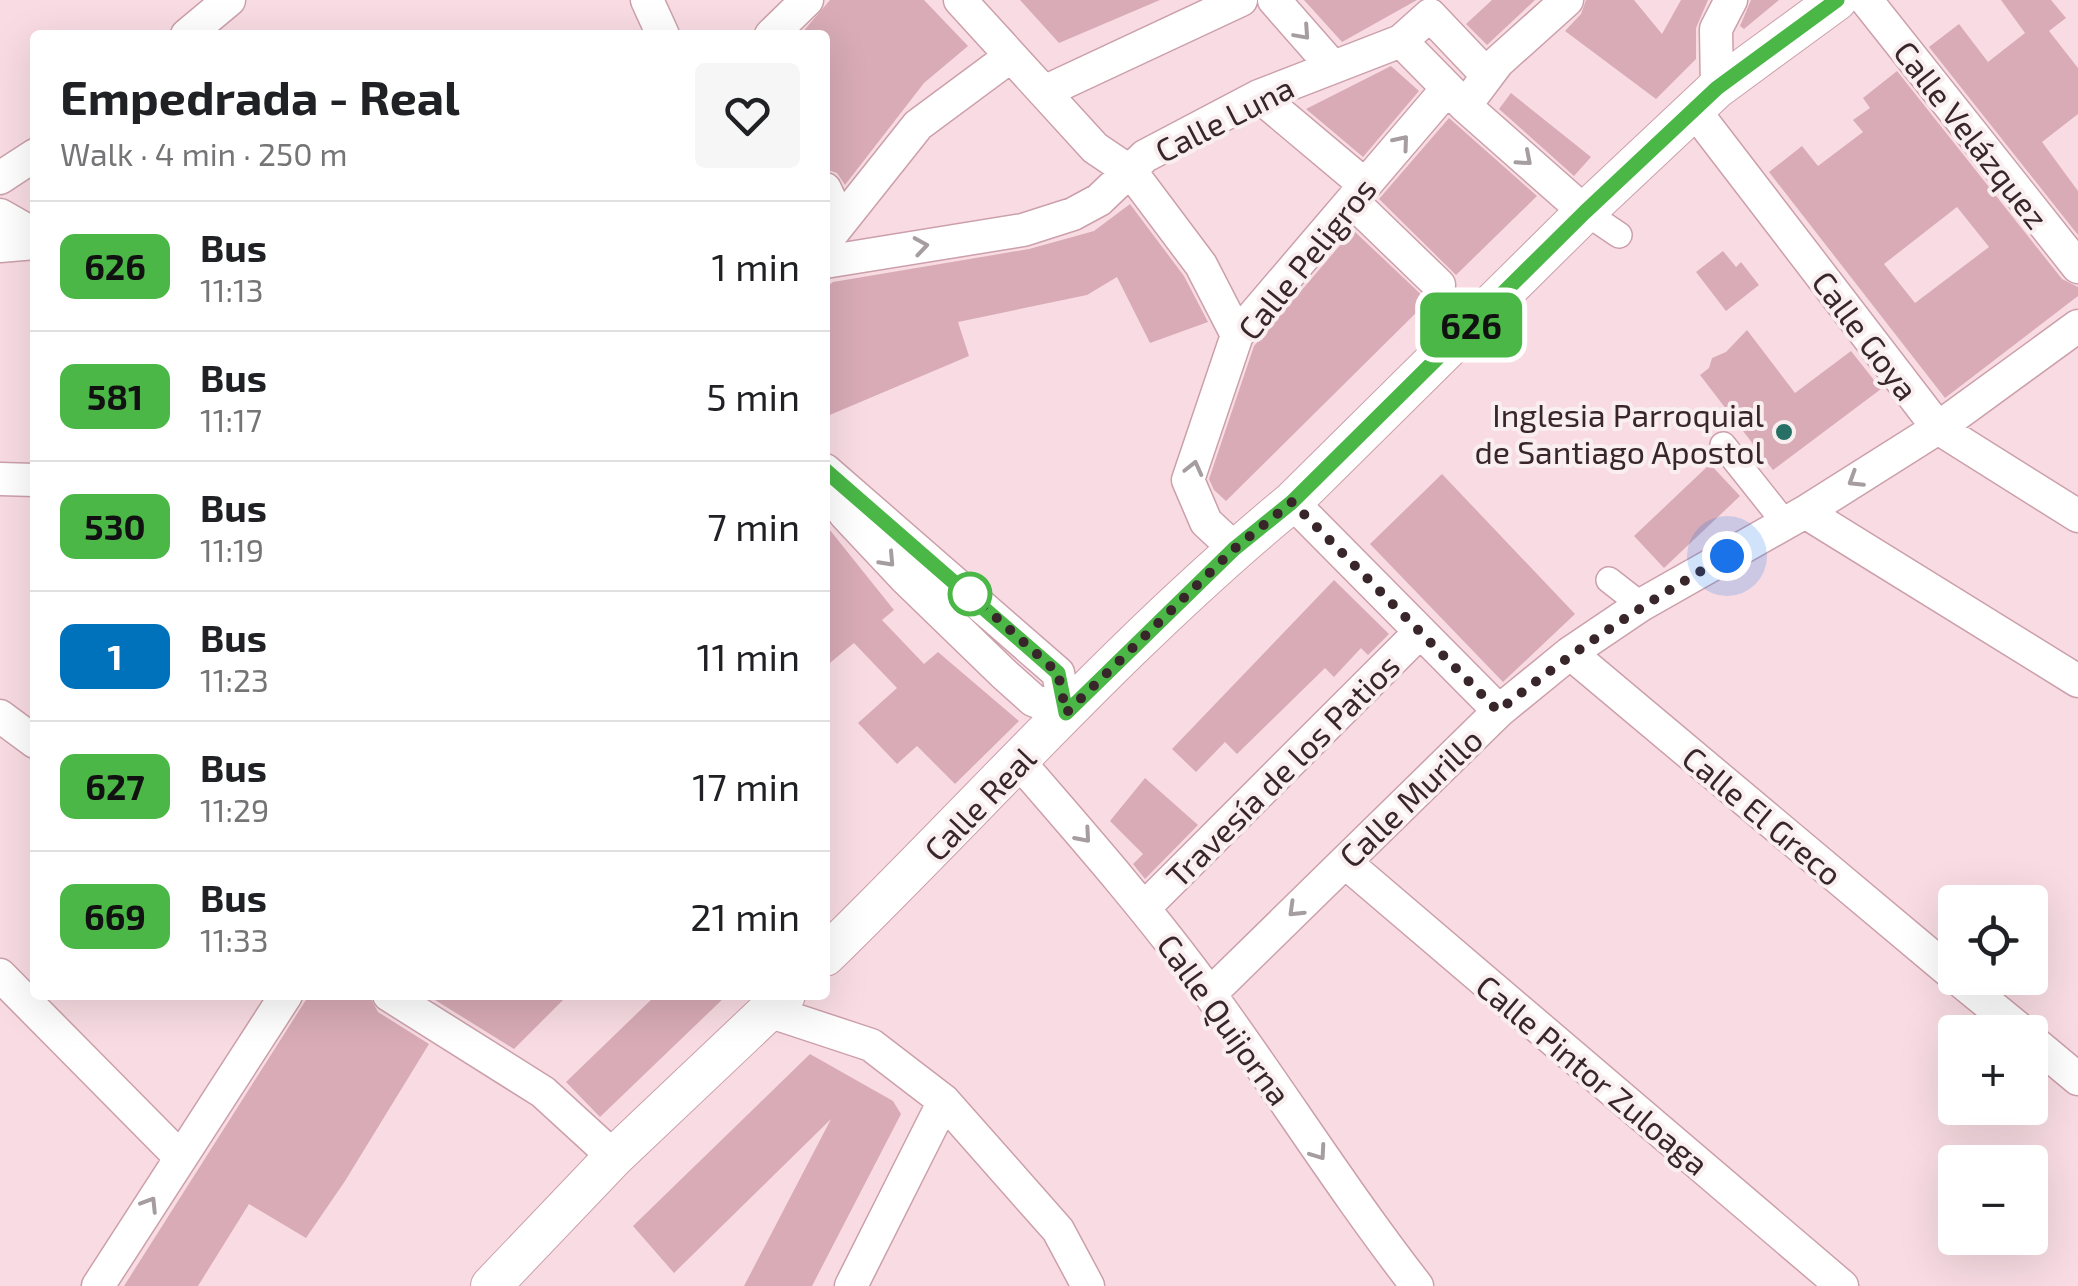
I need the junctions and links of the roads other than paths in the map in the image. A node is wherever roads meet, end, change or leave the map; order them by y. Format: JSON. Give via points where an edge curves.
{"nodes":[{"id":1,"x":229,"y":0,"type":"edge"},
{"id":2,"x":647,"y":0,"type":"edge"},
{"id":3,"x":807,"y":0,"type":"edge"},
{"id":4,"x":960,"y":0,"type":"edge"},
{"id":5,"x":1241,"y":0,"type":"edge"},
{"id":6,"x":1274,"y":0,"type":"edge"},
{"id":7,"x":1566,"y":0,"type":"edge"},
{"id":8,"x":1730,"y":0,"type":"edge"},
{"id":9,"x":1837,"y":0,"type":"edge"},
{"id":10,"x":1866,"y":0,"type":"edge"},
{"id":11,"x":1434,"y":8,"type":"edge"},
{"id":12,"x":192,"y":19,"type":"edge"},
{"id":13,"x":661,"y":30,"type":"edge"},
{"id":14,"x":775,"y":30,"type":"edge"},
{"id":15,"x":1401,"y":41,"type":"junction"},
{"id":16,"x":1012,"y":56,"type":"junction"},
{"id":17,"x":1332,"y":66,"type":"junction"},
{"id":18,"x":1487,"y":74,"type":"junction"},
{"id":19,"x":1044,"y":92,"type":"junction"},
{"id":20,"x":1259,"y":96,"type":"junction"},
{"id":21,"x":1456,"y":98,"type":"junction"},
{"id":22,"x":1705,"y":99,"type":"junction"},
{"id":23,"x":1132,"y":173,"type":"junction"},
{"id":24,"x":1358,"y":194,"type":"junction"},
{"id":25,"x":1585,"y":212,"type":"junction"},
{"id":26,"x":833,"y":231,"type":"edge"},
{"id":27,"x":1619,"y":235,"type":"dead end"},
{"id":28,"x":830,"y":261,"type":"edge"},
{"id":29,"x":2078,"y":267,"type":"edge"},
{"id":30,"x":1438,"y":286,"type":"dead end"},
{"id":31,"x":2078,"y":326,"type":"edge"},
{"id":32,"x":1237,"y":335,"type":"junction"},
{"id":33,"x":1938,"y":428,"type":"junction"},
{"id":34,"x":1723,"y":445,"type":"dead end"},
{"id":35,"x":830,"y":474,"type":"edge"},
{"id":36,"x":0,"y":479,"type":"edge"},
{"id":37,"x":30,"y":480,"type":"edge"},
{"id":38,"x":830,"y":493,"type":"edge"},
{"id":39,"x":1292,"y":502,"type":"junction"},
{"id":40,"x":2078,"y":516,"type":"edge"},
{"id":41,"x":1795,"y":518,"type":"junction"},
{"id":42,"x":1234,"y":549,"type":"junction"},
{"id":43,"x":1609,"y":580,"type":"dead end"},
{"id":44,"x":1641,"y":605,"type":"junction"},
{"id":45,"x":1420,"y":632,"type":"junction"},
{"id":46,"x":1570,"y":653,"type":"junction"},
{"id":47,"x":2078,"y":681,"type":"edge"},
{"id":48,"x":1498,"y":711,"type":"junction"},
{"id":49,"x":1066,"y":713,"type":"junction"},
{"id":50,"x":0,"y":716,"type":"edge"},
{"id":51,"x":30,"y":738,"type":"edge"},
{"id":52,"x":1020,"y":763,"type":"junction"},
{"id":53,"x":1345,"y":862,"type":"junction"},
{"id":54,"x":1144,"y":908,"type":"junction"},
{"id":55,"x":830,"y":951,"type":"edge"},
{"id":56,"x":1938,"y":962,"type":"edge"},
{"id":57,"x":0,"y":976,"type":"edge"},
{"id":58,"x":1210,"y":994,"type":"junction"},
{"id":59,"x":1978,"y":995,"type":"edge"},
{"id":60,"x":283,"y":1000,"type":"edge"},
{"id":61,"x":397,"y":1000,"type":"edge"},
{"id":62,"x":776,"y":1003,"type":"edge"},
{"id":63,"x":2002,"y":1015,"type":"edge"},
{"id":64,"x":2048,"y":1054,"type":"edge"},
{"id":65,"x":2078,"y":1079,"type":"edge"},
{"id":66,"x":944,"y":1101,"type":"junction"},
{"id":67,"x":180,"y":1156,"type":"junction"},
{"id":68,"x":614,"y":1157,"type":"junction"},
{"id":69,"x":98,"y":1286,"type":"edge"},
{"id":70,"x":491,"y":1286,"type":"edge"},
{"id":71,"x":851,"y":1286,"type":"edge"},
{"id":72,"x":1088,"y":1286,"type":"edge"},
{"id":73,"x":1417,"y":1286,"type":"edge"},
{"id":74,"x":1842,"y":1286,"type":"edge"}],
"edges":[{"from":1,"to":12,"type":"street"},
{"from":2,"to":13,"type":"street"},
{"from":3,"to":14,"type":"street"},
{"from":4,"to":16,"type":"street"},
{"from":5,"to":19,"type":"street"},
{"from":6,"to":17,"type":"street","one_way":true},
{"from":7,"to":18,"type":"street"},
{"from":8,"to":22,"type":"street","via":[[1716,29]]},
{"from":9,"to":22,"type":"street","name":"Calle Real"},
{"from":10,"to":29,"type":"street","name":"Calle Velázquez"},
{"from":11,"to":15,"type":"street"},
{"from":11,"to":18,"type":"street"},
{"from":15,"to":17,"type":"street","name":"Calle Luna"},
{"from":15,"to":21,"type":"street"},
{"from":16,"to":19,"type":"street"},
{"from":16,"to":26,"type":"street","via":[[918,125]]},
{"from":17,"to":20,"type":"street","name":"Calle Luna"},
{"from":18,"to":21,"type":"street","name":"Calle Peligros"},
{"from":19,"to":23,"type":"street","via":[[1095,148]]},
{"from":20,"to":23,"type":"street","name":"Calle Luna","via":[[1145,156]]},
{"from":20,"to":24,"type":"street"},
{"from":24,"to":21,"type":"street","name":"Calle Peligros","one_way":true},
{"from":21,"to":25,"type":"street","one_way":true},
{"from":22,"to":25,"type":"street","name":"Calle Real"},
{"from":22,"to":33,"type":"street","name":"Calle Goya"},
{"from":28,"to":23,"type":"street","name":"Calle Luna","one_way":true,"via":[[1023,230],[1086,207]]},
{"from":23,"to":32,"type":"street","via":[[1201,265]]},
{"from":24,"to":30,"type":"street"},
{"from":24,"to":32,"type":"street","name":"Calle Peligros"},
{"from":25,"to":27,"type":"street"},
{"from":25,"to":39,"type":"street","name":"Calle Real"},
{"from":31,"to":33,"type":"street","name":"Calle Murillo"},
{"from":42,"to":32,"type":"street","name":"Calle Peligros","one_way":true,"via":[[1206,522],[1188,480]]},
{"from":33,"to":40,"type":"street","name":"Calle Goya"},
{"from":33,"to":41,"type":"street","name":"Calle Murillo","one_way":true},
{"from":34,"to":41,"type":"street"},
{"from":35,"to":49,"type":"street","via":[[1058,673]]},
{"from":36,"to":37,"type":"street"},
{"from":38,"to":49,"type":"street","one_way":true,"via":[[976,647],[1033,700]]},
{"from":39,"to":42,"type":"street","name":"Calle Real"},
{"from":39,"to":45,"type":"street"},
{"from":41,"to":44,"type":"street","name":"Calle Murillo"},
{"from":41,"to":47,"type":"street"},
{"from":42,"to":49,"type":"street","name":"Calle Real"},
{"from":43,"to":44,"type":"street"},
{"from":44,"to":46,"type":"street","name":"Calle Murillo"},
{"from":45,"to":48,"type":"street"},
{"from":45,"to":54,"type":"street","name":"Travesía de los Patios"},
{"from":46,"to":48,"type":"street","name":"Calle Murillo"},
{"from":46,"to":56,"type":"street","name":"Calle El Greco"},
{"from":48,"to":53,"type":"street","name":"Calle Murillo"},
{"from":49,"to":52,"type":"street","name":"Calle Real"},
{"from":50,"to":51,"type":"street"},
{"from":52,"to":54,"type":"street","name":"Calle Quijorna","one_way":true},
{"from":52,"to":55,"type":"street","name":"Calle Real"},
{"from":53,"to":58,"type":"street","name":"Calle Murillo","one_way":true},
{"from":53,"to":74,"type":"street","name":"Calle Pintor Zuloaga"},
{"from":54,"to":58,"type":"street","name":"Calle Quijorna"},
{"from":57,"to":67,"type":"street"},
{"from":58,"to":73,"type":"street","name":"Calle Quijorna","one_way":true},
{"from":59,"to":63,"type":"street","name":"Calle El Greco"},
{"from":60,"to":67,"type":"street"},
{"from":61,"to":68,"type":"street","via":[[543,1092]]},
{"from":62,"to":66,"type":"street","via":[[870,1045]]},
{"from":62,"to":68,"type":"street"},
{"from":64,"to":65,"type":"street"},
{"from":66,"to":71,"type":"street"},
{"from":66,"to":72,"type":"street","via":[[1058,1230]]},
{"from":69,"to":67,"type":"street","one_way":true},
{"from":68,"to":70,"type":"street"}]}
